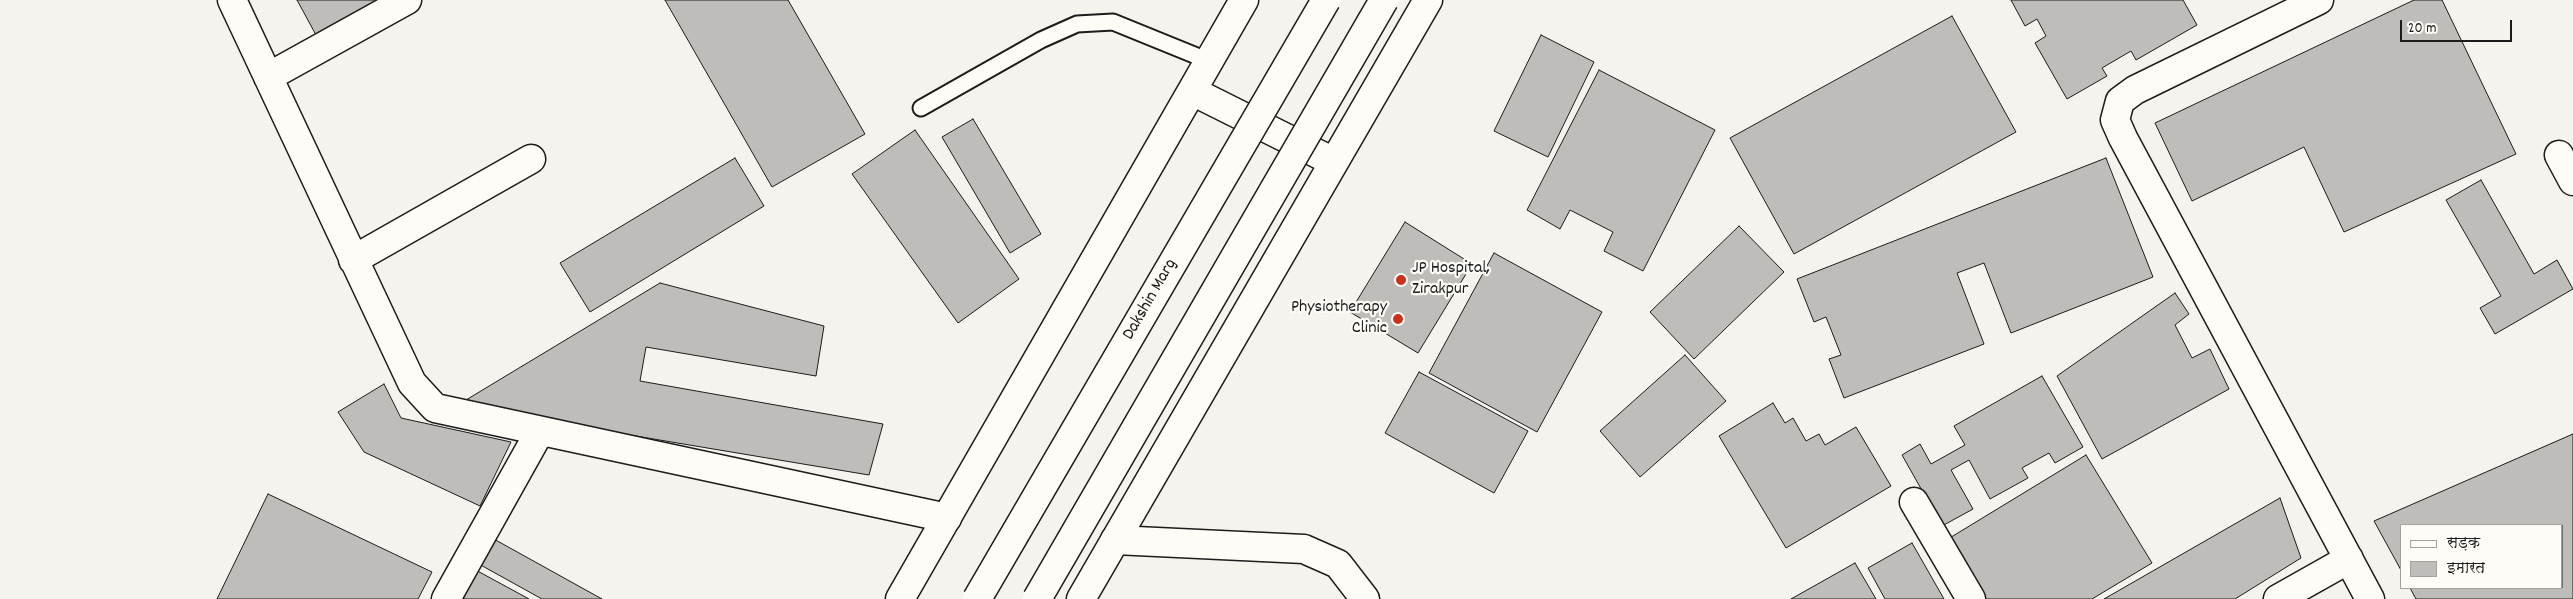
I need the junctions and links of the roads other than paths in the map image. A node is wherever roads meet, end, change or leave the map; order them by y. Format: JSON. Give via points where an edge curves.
{"nodes":[{"id":1,"x":232,"y":0,"type":"edge"},
{"id":2,"x":407,"y":0,"type":"edge"},
{"id":3,"x":1244,"y":0,"type":"edge"},
{"id":4,"x":1326,"y":0,"type":"edge"},
{"id":5,"x":1384,"y":0,"type":"edge"},
{"id":6,"x":1428,"y":0,"type":"edge"},
{"id":7,"x":2319,"y":0,"type":"edge"},
{"id":8,"x":1209,"y":61,"type":"junction"},
{"id":9,"x":268,"y":77,"type":"junction"},
{"id":10,"x":1192,"y":91,"type":"junction"},
{"id":11,"x":921,"y":108,"type":"dead end"},
{"id":12,"x":2560,"y":155,"type":"dead end"},
{"id":13,"x":531,"y":159,"type":"dead end"},
{"id":14,"x":1334,"y":162,"type":"junction"},
{"id":15,"x":2573,"y":181,"type":"edge"},
{"id":16,"x":353,"y":260,"type":"junction"},
{"id":17,"x":540,"y":430,"type":"junction"},
{"id":18,"x":1914,"y":502,"type":"dead end"},
{"id":19,"x":947,"y":518,"type":"junction"},
{"id":20,"x":1114,"y":540,"type":"junction"},
{"id":21,"x":2349,"y":559,"type":"junction"},
{"id":22,"x":446,"y":599,"type":"edge"},
{"id":23,"x":900,"y":599,"type":"edge"},
{"id":24,"x":977,"y":599,"type":"edge"},
{"id":25,"x":1037,"y":599,"type":"edge"},
{"id":26,"x":1081,"y":599,"type":"edge"},
{"id":27,"x":1365,"y":599,"type":"edge"},
{"id":28,"x":1971,"y":599,"type":"edge"},
{"id":29,"x":2278,"y":599,"type":"edge"},
{"id":30,"x":2370,"y":599,"type":"edge"}],
"edges":[{"from":1,"to":9,"type":"main road"},
{"from":2,"to":9,"type":"main road"},
{"from":3,"to":8,"type":"main road"},
{"from":4,"to":24,"type":"main road","name":"Dakshin Marg","bridge":true},
{"from":5,"to":25,"type":"main road","bridge":true},
{"from":6,"to":14,"type":"main road"},
{"from":7,"to":21,"type":"main road","via":[[2135,90],[2120,101],[2115,120]]},
{"from":8,"to":10,"type":"main road"},
{"from":8,"to":11,"type":"lane","via":[[1113,22],[1077,24],[1041,40]]},
{"from":9,"to":16,"type":"main road"},
{"from":10,"to":14,"type":"main road"},
{"from":10,"to":19,"type":"main road"},
{"from":12,"to":15,"type":"main road"},
{"from":13,"to":16,"type":"main road"},
{"from":14,"to":20,"type":"main road"},
{"from":16,"to":17,"type":"main road","via":[[412,384],[435,408]]},
{"from":17,"to":19,"type":"main road"},
{"from":17,"to":22,"type":"main road"},
{"from":18,"to":28,"type":"main road"},
{"from":19,"to":23,"type":"main road"},
{"from":20,"to":26,"type":"main road"},
{"from":20,"to":27,"type":"main road","via":[[1304,549],[1338,564]]},
{"from":21,"to":29,"type":"main road"},
{"from":21,"to":30,"type":"main road"}]}
